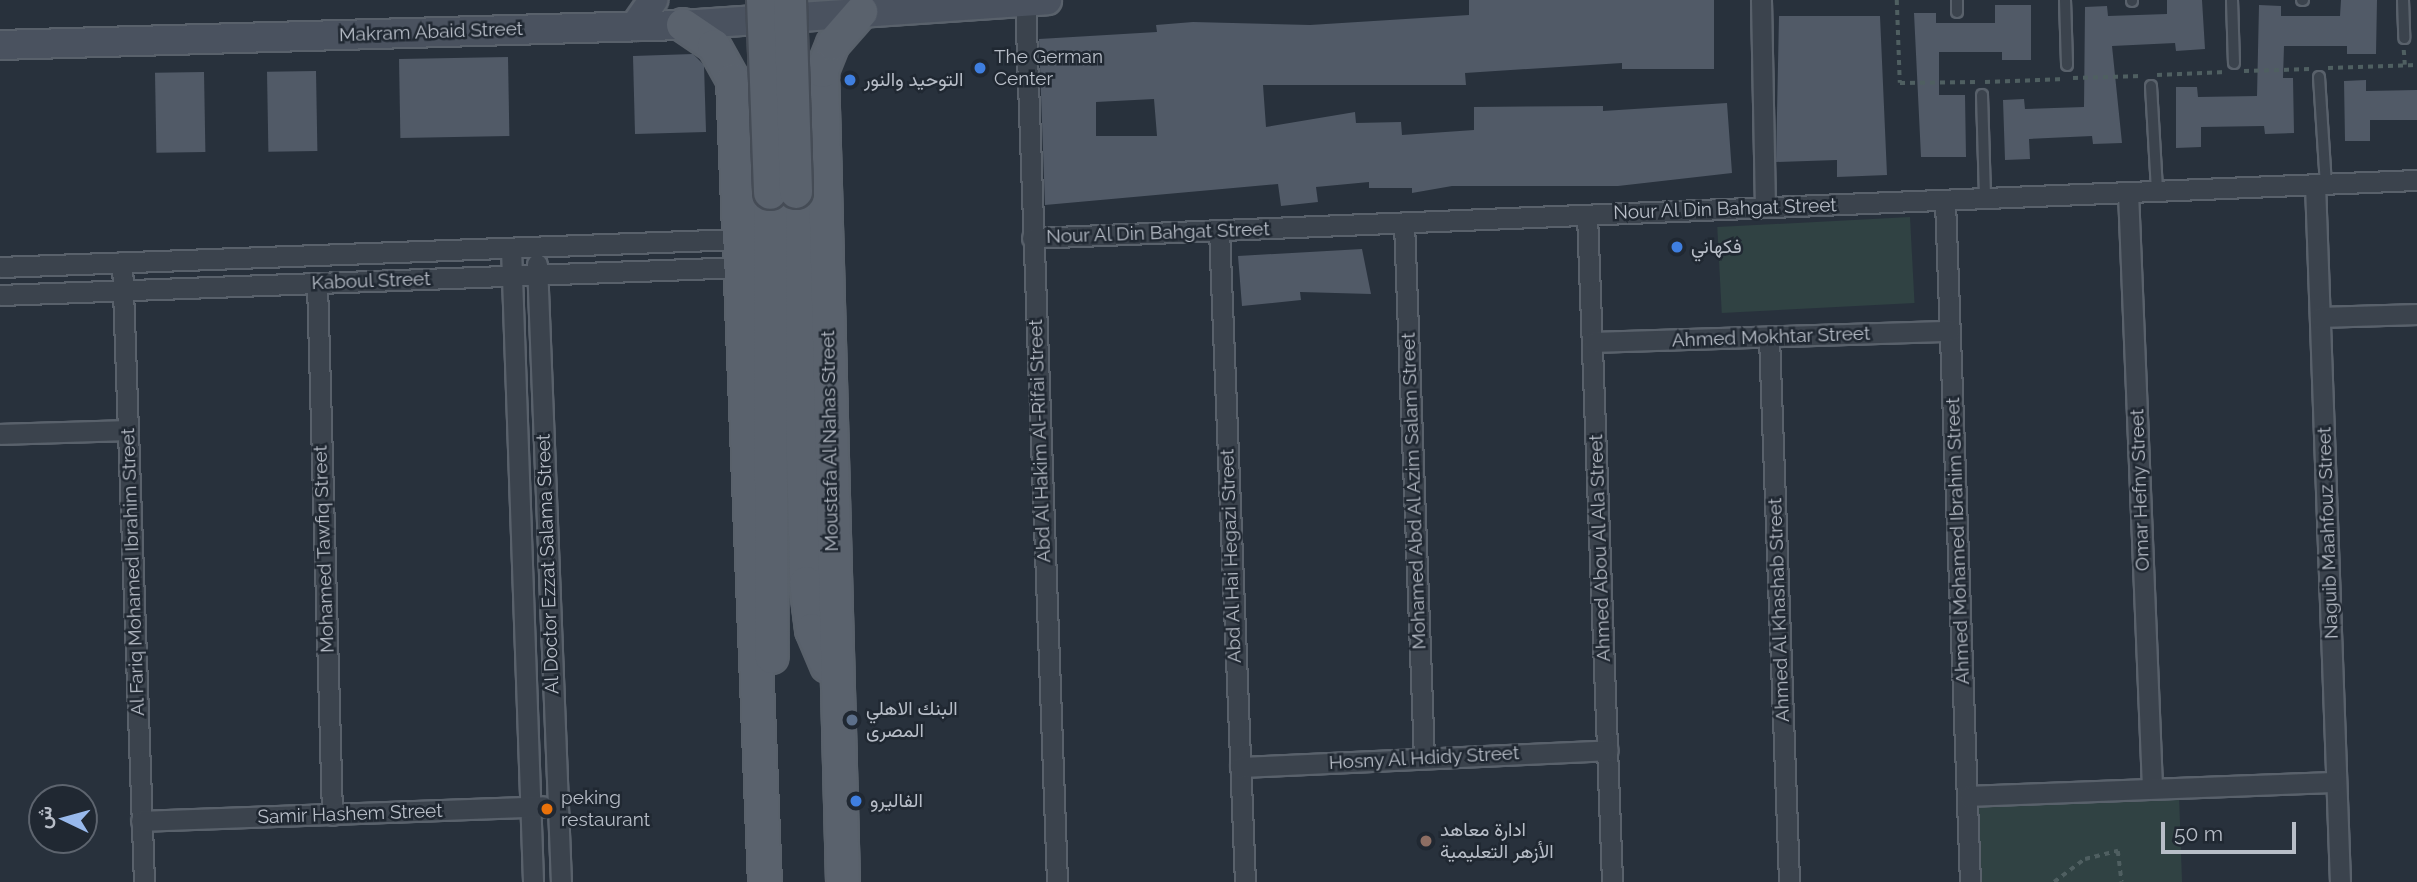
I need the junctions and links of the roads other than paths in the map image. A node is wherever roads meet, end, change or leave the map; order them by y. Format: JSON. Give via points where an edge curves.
{"nodes":[{"id":1,"x":653,"y":0,"type":"edge"},
{"id":2,"x":732,"y":0,"type":"edge"},
{"id":3,"x":1047,"y":0,"type":"edge"},
{"id":4,"x":1761,"y":0,"type":"edge"},
{"id":5,"x":1957,"y":0,"type":"edge"},
{"id":6,"x":2065,"y":0,"type":"edge"},
{"id":7,"x":2232,"y":0,"type":"edge"},
{"id":8,"x":2403,"y":0,"type":"edge"},
{"id":9,"x":1025,"y":1,"type":"edge"},
{"id":10,"x":778,"y":6,"type":"edge"},
{"id":11,"x":861,"y":12,"type":"junction"},
{"id":12,"x":1957,"y":12,"type":"dead end"},
{"id":13,"x":683,"y":25,"type":"junction"},
{"id":14,"x":635,"y":26,"type":"junction"},
{"id":15,"x":2404,"y":38,"type":"dead end"},
{"id":16,"x":0,"y":45,"type":"edge"},
{"id":17,"x":2234,"y":63,"type":"dead end"},
{"id":18,"x":2067,"y":65,"type":"dead end"},
{"id":19,"x":2319,"y":77,"type":"dead end"},
{"id":20,"x":2151,"y":86,"type":"dead end"},
{"id":21,"x":1982,"y":95,"type":"dead end"},
{"id":22,"x":822,"y":138,"type":"junction"},
{"id":23,"x":738,"y":143,"type":"junction"},
{"id":24,"x":2417,"y":180,"type":"edge"},
{"id":25,"x":2321,"y":184,"type":"junction"},
{"id":26,"x":2157,"y":191,"type":"junction"},
{"id":27,"x":2128,"y":192,"type":"junction"},
{"id":28,"x":1985,"y":198,"type":"junction"},
{"id":29,"x":1945,"y":201,"type":"junction"},
{"id":30,"x":1765,"y":207,"type":"junction"},
{"id":31,"x":1587,"y":215,"type":"junction"},
{"id":32,"x":1404,"y":223,"type":"junction"},
{"id":33,"x":1219,"y":230,"type":"junction"},
{"id":34,"x":1032,"y":238,"type":"junction"},
{"id":35,"x":536,"y":247,"type":"junction"},
{"id":36,"x":511,"y":248,"type":"junction"},
{"id":37,"x":741,"y":253,"type":"junction"},
{"id":38,"x":122,"y":262,"type":"junction"},
{"id":39,"x":0,"y":267,"type":"edge"},
{"id":40,"x":537,"y":275,"type":"junction"},
{"id":41,"x":512,"y":276,"type":"junction"},
{"id":42,"x":317,"y":283,"type":"junction"},
{"id":43,"x":123,"y":290,"type":"junction"},
{"id":44,"x":0,"y":295,"type":"edge"},
{"id":45,"x":2417,"y":314,"type":"edge"},
{"id":46,"x":2320,"y":317,"type":"junction"},
{"id":47,"x":1950,"y":331,"type":"junction"},
{"id":48,"x":1769,"y":338,"type":"junction"},
{"id":49,"x":1593,"y":342,"type":"junction"},
{"id":50,"x":128,"y":430,"type":"junction"},
{"id":51,"x":0,"y":434,"type":"edge"},
{"id":52,"x":835,"y":679,"type":"junction"},
{"id":53,"x":757,"y":698,"type":"junction"},
{"id":54,"x":1608,"y":750,"type":"junction"},
{"id":55,"x":1424,"y":758,"type":"junction"},
{"id":56,"x":1240,"y":767,"type":"junction"},
{"id":57,"x":2336,"y":782,"type":"junction"},
{"id":58,"x":2152,"y":788,"type":"junction"},
{"id":59,"x":1969,"y":796,"type":"junction"},
{"id":60,"x":558,"y":805,"type":"junction"},
{"id":61,"x":530,"y":806,"type":"junction"},
{"id":62,"x":332,"y":815,"type":"junction"},
{"id":63,"x":141,"y":821,"type":"junction"},
{"id":64,"x":144,"y":882,"type":"edge"},
{"id":65,"x":533,"y":882,"type":"edge"},
{"id":66,"x":561,"y":882,"type":"edge"},
{"id":67,"x":765,"y":882,"type":"edge"},
{"id":68,"x":843,"y":882,"type":"edge"},
{"id":69,"x":1057,"y":882,"type":"edge"},
{"id":70,"x":1245,"y":882,"type":"edge"},
{"id":71,"x":1612,"y":882,"type":"edge"},
{"id":72,"x":1789,"y":882,"type":"edge"},
{"id":73,"x":1970,"y":882,"type":"edge"},
{"id":74,"x":2340,"y":882,"type":"edge"}],
"edges":[{"from":1,"to":14,"type":"street"},
{"from":2,"to":10,"type":"street","via":[[744,9],[774,10]]},
{"from":3,"to":9,"type":"street","name":"Makram Abaid Street"},
{"from":4,"to":30,"type":"street"},
{"from":5,"to":12,"type":"lane"},
{"from":6,"to":18,"type":"lane"},
{"from":7,"to":17,"type":"lane"},
{"from":8,"to":15,"type":"lane"},
{"from":9,"to":11,"type":"street","name":"Makram Abaid Street"},
{"from":9,"to":34,"type":"street","name":"Abd Al Hakim Al-Rifai Street"},
{"from":10,"to":11,"type":"street","name":"Makram Abaid Street"},
{"from":10,"to":13,"type":"street","name":"Makram Abaid Street"},
{"from":10,"to":52,"type":"main road","bridge":true,"via":[[806,583],[820,655]]},
{"from":10,"to":53,"type":"main road","bridge":true,"via":[[776,609],[769,672]]},
{"from":11,"to":22,"type":"main road","name":"Moustafa Al Nahas Street","via":[[827,57]]},
{"from":13,"to":14,"type":"street","name":"Makram Abaid Street"},
{"from":13,"to":23,"type":"main road","via":[[714,46],[728,68]]},
{"from":14,"to":16,"type":"street","name":"Makram Abaid Street"},
{"from":19,"to":25,"type":"lane"},
{"from":20,"to":26,"type":"lane"},
{"from":21,"to":28,"type":"lane"},
{"from":22,"to":23,"type":"main road","via":[[799,122],[775,117],[753,125]]},
{"from":22,"to":52,"type":"main road","name":"Moustafa Al Nahas Street"},
{"from":23,"to":37,"type":"main road"},
{"from":24,"to":25,"type":"street","name":"Nour Al Din Bahgat Street"},
{"from":25,"to":26,"type":"street","name":"Nour Al Din Bahgat Street"},
{"from":25,"to":46,"type":"street","name":"Naguib Maahfouz Street"},
{"from":26,"to":27,"type":"street","name":"Nour Al Din Bahgat Street"},
{"from":27,"to":28,"type":"street","name":"Nour Al Din Bahgat Street"},
{"from":27,"to":58,"type":"street","name":"Omar Hefny Street"},
{"from":28,"to":29,"type":"street","name":"Nour Al Din Bahgat Street"},
{"from":29,"to":30,"type":"street","name":"Nour Al Din Bahgat Street"},
{"from":29,"to":47,"type":"street","name":"Ahmed Mohamed Ibrahim Street"},
{"from":30,"to":31,"type":"street","name":"Nour Al Din Bahgat Street"},
{"from":31,"to":32,"type":"street","name":"Nour Al Din Bahgat Street"},
{"from":31,"to":49,"type":"street","name":"Ahmed Abou Al Ala Street"},
{"from":32,"to":33,"type":"street","name":"Nour Al Din Bahgat Street"},
{"from":32,"to":55,"type":"street","name":"Mohamed Abd Al Azim Salam Street"},
{"from":33,"to":34,"type":"street","name":"Nour Al Din Bahgat Street"},
{"from":33,"to":56,"type":"street","name":"Abd Al Hai Hegazi Street"},
{"from":34,"to":69,"type":"street","name":"Abd Al Hakim Al-Rifai Street"},
{"from":35,"to":36,"type":"street","name":"Kaboul Street"},
{"from":35,"to":37,"type":"street","name":"Kaboul Street"},
{"from":35,"to":40,"type":"street","name":"Al Doctor Ezzat Salama Street"},
{"from":36,"to":38,"type":"street","name":"Kaboul Street"},
{"from":36,"to":41,"type":"street","name":"Al Doctor Ezzat Salama Street"},
{"from":37,"to":40,"type":"street","name":"Kaboul Street"},
{"from":37,"to":53,"type":"main road"},
{"from":38,"to":39,"type":"street","name":"Kaboul Street"},
{"from":38,"to":43,"type":"street","name":"Al Fariq Mohamed Ibrahim Street"},
{"from":40,"to":41,"type":"street","name":"Kaboul Street"},
{"from":40,"to":60,"type":"street","name":"Al Doctor Ezzat Salama Street"},
{"from":41,"to":42,"type":"street","name":"Kaboul Street"},
{"from":41,"to":61,"type":"street","name":"Al Doctor Ezzat Salama Street"},
{"from":42,"to":43,"type":"street","name":"Kaboul Street"},
{"from":42,"to":62,"type":"street","name":"Mohamed Tawfiq Street"},
{"from":43,"to":44,"type":"street","name":"Kaboul Street"},
{"from":43,"to":50,"type":"street","name":"Al Fariq Mohamed Ibrahim Street"},
{"from":45,"to":46,"type":"street"},
{"from":46,"to":57,"type":"street","name":"Naguib Maahfouz Street"},
{"from":47,"to":48,"type":"street","name":"Ahmed Mokhtar Street"},
{"from":47,"to":59,"type":"street","name":"Ahmed Mohamed Ibrahim Street"},
{"from":48,"to":49,"type":"street","name":"Ahmed Mokhtar Street"},
{"from":48,"to":72,"type":"street","name":"Ahmed Al Khashab Street"},
{"from":49,"to":54,"type":"street","name":"Ahmed Abou Al Ala Street"},
{"from":50,"to":51,"type":"street"},
{"from":50,"to":63,"type":"street","name":"Al Fariq Mohamed Ibrahim Street"},
{"from":52,"to":68,"type":"main road","name":"Moustafa Al Nahas Street"},
{"from":53,"to":67,"type":"main road"},
{"from":54,"to":55,"type":"street","name":"Hosny Al Hdidy Street"},
{"from":54,"to":71,"type":"street","name":"Ahmed Abou Al Ala Street"},
{"from":55,"to":56,"type":"street","name":"Hosny Al Hdidy Street"},
{"from":56,"to":70,"type":"street","name":"Abd Al Hai Hegazi Street"},
{"from":57,"to":58,"type":"street"},
{"from":57,"to":74,"type":"street","name":"Naguib Maahfouz Street"},
{"from":58,"to":59,"type":"street"},
{"from":59,"to":73,"type":"street","name":"Ahmed Mohamed Ibrahim Street"},
{"from":60,"to":61,"type":"street","name":"Samir Hashem Street"},
{"from":60,"to":66,"type":"street","name":"Al Doctor Ezzat Salama Street"},
{"from":61,"to":62,"type":"street","name":"Samir Hashem Street"},
{"from":61,"to":65,"type":"street","name":"Al Doctor Ezzat Salama Street"},
{"from":62,"to":63,"type":"street","name":"Samir Hashem Street"},
{"from":63,"to":64,"type":"street","name":"Al Fariq Mohamed Ibrahim Street"}]}
